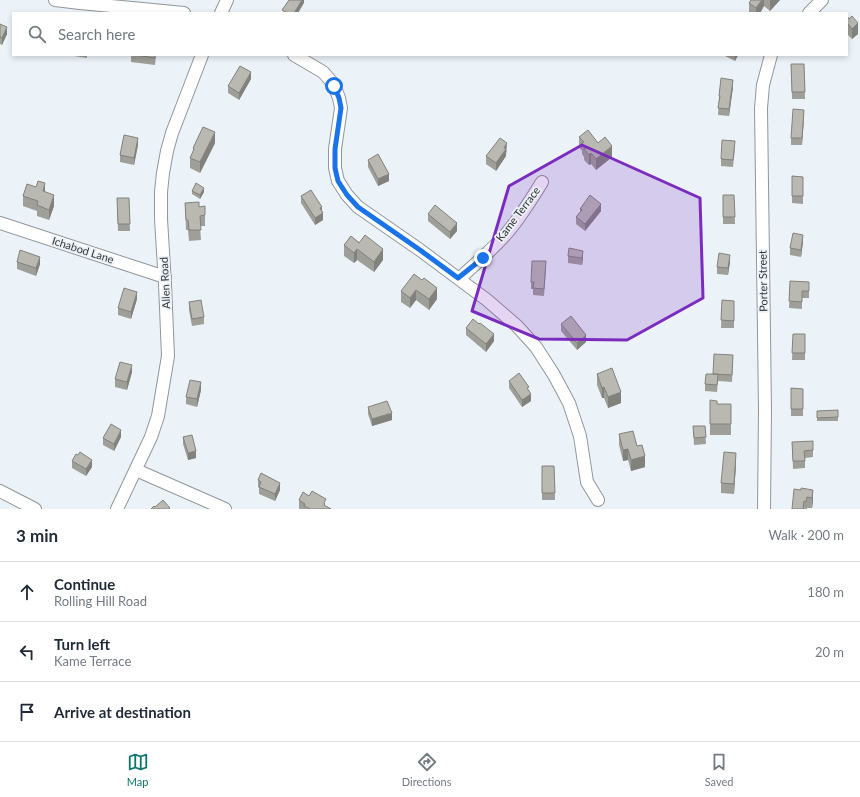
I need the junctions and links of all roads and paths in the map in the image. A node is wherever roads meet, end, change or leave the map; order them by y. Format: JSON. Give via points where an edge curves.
{"nodes":[{"id":1,"x":55,"y":0,"type":"edge"},
{"id":2,"x":227,"y":0,"type":"edge"},
{"id":3,"x":822,"y":0,"type":"edge"},
{"id":4,"x":174,"y":12,"type":"edge"},
{"id":5,"x":221,"y":12,"type":"edge"},
{"id":6,"x":810,"y":12,"type":"edge"},
{"id":7,"x":202,"y":56,"type":"edge"},
{"id":8,"x":296,"y":56,"type":"edge"},
{"id":9,"x":771,"y":56,"type":"edge"},
{"id":10,"x":542,"y":182,"type":"dead end"},
{"id":11,"x":0,"y":224,"type":"edge"},
{"id":12,"x":165,"y":277,"type":"junction"},
{"id":13,"x":458,"y":278,"type":"junction"},
{"id":14,"x":136,"y":470,"type":"junction"},
{"id":15,"x":0,"y":491,"type":"edge"},
{"id":16,"x":598,"y":500,"type":"dead end"},
{"id":17,"x":35,"y":509,"type":"edge"},
{"id":18,"x":117,"y":509,"type":"edge"},
{"id":19,"x":225,"y":509,"type":"edge"},
{"id":20,"x":764,"y":509,"type":"edge"}],
"edges":[{"from":1,"to":4,"type":"street"},
{"from":2,"to":5,"type":"street"},
{"from":3,"to":6,"type":"street"},
{"from":7,"to":12,"type":"street","name":"Allen Road","via":[[166,158],[161,192]]},
{"from":8,"to":13,"type":"street","via":[[323,72],[334,86],[339,98],[341,108],[335,168],[338,181],[347,195],[358,207]]},
{"from":9,"to":20,"type":"street","name":"Porter Street","via":[[763,85],[761,108]]},
{"from":10,"to":13,"type":"street","name":"Kame Terrace","via":[[506,234],[483,258]]},
{"from":11,"to":12,"type":"street","name":"Ichabod Lane"},
{"from":12,"to":14,"type":"street","name":"Allen Road","via":[[168,342],[166,372],[158,416]]},
{"from":13,"to":16,"type":"street","via":[[517,326],[536,347],[554,374],[569,402],[580,436],[587,482]]},
{"from":14,"to":18,"type":"street","name":"Allen Road"},
{"from":14,"to":19,"type":"street"},
{"from":15,"to":17,"type":"street"}]}
